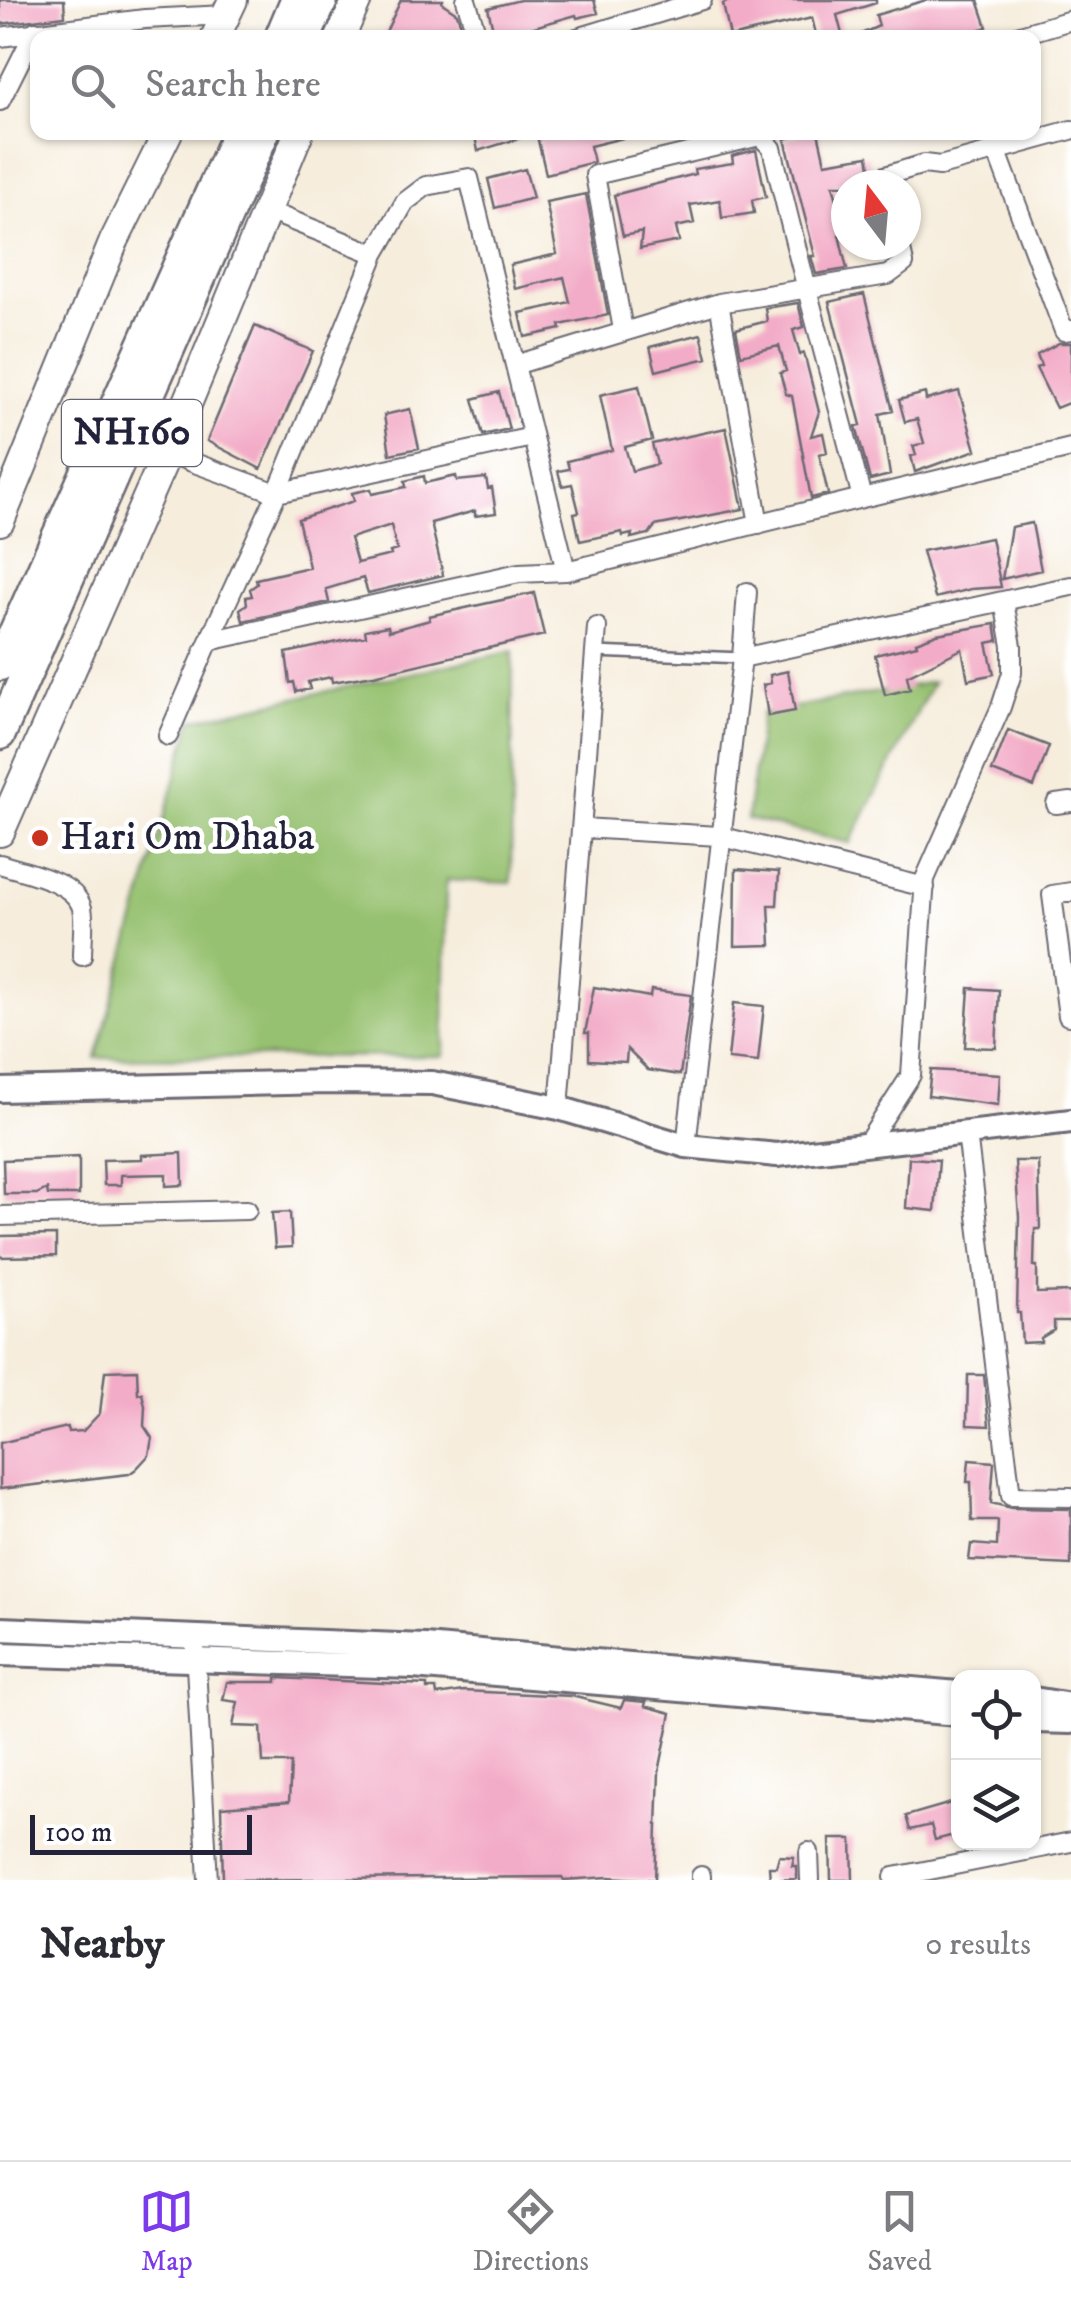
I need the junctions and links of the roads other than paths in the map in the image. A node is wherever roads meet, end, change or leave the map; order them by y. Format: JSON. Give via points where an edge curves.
{"nodes":[{"id":1,"x":296,"y":0,"type":"edge"},
{"id":2,"x":322,"y":0,"type":"edge"},
{"id":3,"x":357,"y":0,"type":"edge"},
{"id":4,"x":466,"y":0,"type":"edge"},
{"id":5,"x":702,"y":0,"type":"edge"},
{"id":6,"x":144,"y":10,"type":"edge"},
{"id":7,"x":224,"y":17,"type":"edge"},
{"id":8,"x":1071,"y":20,"type":"edge"},
{"id":9,"x":40,"y":30,"type":"edge"},
{"id":10,"x":283,"y":30,"type":"edge"},
{"id":11,"x":309,"y":30,"type":"edge"},
{"id":12,"x":344,"y":30,"type":"edge"},
{"id":13,"x":475,"y":30,"type":"edge"},
{"id":14,"x":603,"y":30,"type":"edge"},
{"id":15,"x":1037,"y":30,"type":"edge"},
{"id":16,"x":30,"y":32,"type":"edge"},
{"id":17,"x":0,"y":37,"type":"edge"},
{"id":18,"x":30,"y":41,"type":"edge"},
{"id":19,"x":0,"y":102,"type":"edge"},
{"id":20,"x":1071,"y":130,"type":"edge"},
{"id":21,"x":1041,"y":139,"type":"edge"},
{"id":22,"x":164,"y":140,"type":"edge"},
{"id":23,"x":234,"y":140,"type":"edge"},
{"id":24,"x":260,"y":140,"type":"edge"},
{"id":25,"x":296,"y":140,"type":"edge"},
{"id":26,"x":743,"y":140,"type":"edge"},
{"id":27,"x":764,"y":140,"type":"edge"},
{"id":28,"x":1037,"y":140,"type":"edge"},
{"id":29,"x":997,"y":152,"type":"junction"},
{"id":30,"x":905,"y":170,"type":"edge"},
{"id":31,"x":268,"y":211,"type":"junction"},
{"id":32,"x":375,"y":254,"type":"junction"},
{"id":33,"x":903,"y":260,"type":"edge"},
{"id":34,"x":804,"y":290,"type":"junction"},
{"id":35,"x":718,"y":303,"type":"junction"},
{"id":36,"x":623,"y":330,"type":"junction"},
{"id":37,"x":1071,"y":330,"type":"edge"},
{"id":38,"x":515,"y":364,"type":"junction"},
{"id":39,"x":532,"y":438,"type":"junction"},
{"id":40,"x":1071,"y":448,"type":"edge"},
{"id":41,"x":167,"y":453,"type":"junction"},
{"id":42,"x":277,"y":493,"type":"junction"},
{"id":43,"x":862,"y":498,"type":"junction"},
{"id":44,"x":0,"y":521,"type":"edge"},
{"id":45,"x":759,"y":524,"type":"junction"},
{"id":46,"x":566,"y":572,"type":"junction"},
{"id":47,"x":1071,"y":586,"type":"edge"},
{"id":48,"x":747,"y":592,"type":"dead end"},
{"id":49,"x":1004,"y":602,"type":"junction"},
{"id":50,"x":597,"y":627,"type":"dead end"},
{"id":51,"x":210,"y":641,"type":"junction"},
{"id":52,"x":594,"y":652,"type":"junction"},
{"id":53,"x":742,"y":658,"type":"junction"},
{"id":54,"x":0,"y":666,"type":"edge"},
{"id":55,"x":0,"y":734,"type":"edge"},
{"id":56,"x":168,"y":736,"type":"dead end"},
{"id":57,"x":582,"y":828,"type":"junction"},
{"id":58,"x":0,"y":832,"type":"edge"},
{"id":59,"x":720,"y":836,"type":"junction"},
{"id":60,"x":0,"y":864,"type":"edge"},
{"id":61,"x":925,"y":886,"type":"junction"},
{"id":62,"x":1071,"y":892,"type":"edge"},
{"id":63,"x":82,"y":956,"type":"dead end"},
{"id":64,"x":1071,"y":1016,"type":"edge"},
{"id":65,"x":0,"y":1090,"type":"edge"},
{"id":66,"x":558,"y":1108,"type":"junction"},
{"id":67,"x":1071,"y":1121,"type":"edge"},
{"id":68,"x":968,"y":1133,"type":"junction"},
{"id":69,"x":866,"y":1145,"type":"junction"},
{"id":70,"x":686,"y":1146,"type":"junction"},
{"id":71,"x":247,"y":1210,"type":"dead end"},
{"id":72,"x":0,"y":1216,"type":"edge"},
{"id":73,"x":1071,"y":1497,"type":"edge"},
{"id":74,"x":0,"y":1629,"type":"edge"},
{"id":75,"x":194,"y":1638,"type":"junction"},
{"id":76,"x":0,"y":1654,"type":"edge"},
{"id":77,"x":196,"y":1662,"type":"junction"},
{"id":78,"x":951,"y":1691,"type":"edge"},
{"id":79,"x":1041,"y":1700,"type":"edge"},
{"id":80,"x":1071,"y":1705,"type":"edge"},
{"id":81,"x":951,"y":1713,"type":"edge"},
{"id":82,"x":1041,"y":1722,"type":"edge"},
{"id":83,"x":1071,"y":1722,"type":"edge"},
{"id":84,"x":1071,"y":1842,"type":"edge"},
{"id":85,"x":809,"y":1852,"type":"dead end"},
{"id":86,"x":894,"y":1877,"type":"dead end"},
{"id":87,"x":208,"y":1880,"type":"edge"},
{"id":88,"x":810,"y":1880,"type":"edge"}],
"edges":[{"from":1,"to":10,"type":"highway"},
{"from":2,"to":11,"type":"highway"},
{"from":3,"to":12,"type":"main road"},
{"from":4,"to":13,"type":"street"},
{"from":5,"to":14,"type":"street"},
{"from":6,"to":7,"type":"street"},
{"from":6,"to":9,"type":"street"},
{"from":8,"to":15,"type":"street"},
{"from":16,"to":17,"type":"street"},
{"from":18,"to":19,"type":"street"},
{"from":20,"to":21,"type":"street"},
{"from":22,"to":44,"type":"main road","via":[[114,241]]},
{"from":23,"to":54,"type":"highway","number":"NH160"},
{"from":24,"to":55,"type":"highway","number":"NH160"},
{"from":25,"to":31,"type":"main road"},
{"from":26,"to":36,"type":"street","via":[[594,175]]},
{"from":27,"to":34,"type":"street","via":[[772,148]]},
{"from":28,"to":29,"type":"street"},
{"from":29,"to":30,"type":"street"},
{"from":29,"to":37,"type":"street","via":[[1064,331]]},
{"from":31,"to":32,"type":"street"},
{"from":31,"to":41,"type":"main road"},
{"from":32,"to":38,"type":"street","via":[[405,202],[426,186],[469,178]]},
{"from":32,"to":42,"type":"street"},
{"from":33,"to":34,"type":"street","via":[[888,275]]},
{"from":34,"to":35,"type":"street"},
{"from":34,"to":43,"type":"street"},
{"from":35,"to":36,"type":"street"},
{"from":35,"to":45,"type":"street"},
{"from":36,"to":38,"type":"street"},
{"from":38,"to":39,"type":"street"},
{"from":39,"to":42,"type":"street"},
{"from":39,"to":46,"type":"street"},
{"from":40,"to":43,"type":"street"},
{"from":41,"to":42,"type":"street"},
{"from":41,"to":58,"type":"main road"},
{"from":42,"to":51,"type":"street"},
{"from":43,"to":45,"type":"street"},
{"from":45,"to":46,"type":"street"},
{"from":46,"to":51,"type":"street","via":[[519,572]]},
{"from":47,"to":49,"type":"street"},
{"from":48,"to":53,"type":"street"},
{"from":49,"to":53,"type":"street"},
{"from":49,"to":61,"type":"street","via":[[1012,673]]},
{"from":50,"to":52,"type":"street"},
{"from":51,"to":56,"type":"street"},
{"from":52,"to":53,"type":"lane"},
{"from":52,"to":57,"type":"street"},
{"from":53,"to":59,"type":"street"},
{"from":57,"to":59,"type":"street"},
{"from":57,"to":66,"type":"street"},
{"from":59,"to":61,"type":"street"},
{"from":59,"to":70,"type":"street"},
{"from":60,"to":63,"type":"street","via":[[74,895],[82,907]]},
{"from":61,"to":69,"type":"street","via":[[911,1076]]},
{"from":62,"to":64,"type":"street","via":[[1052,895]]},
{"from":65,"to":66,"type":"main road","via":[[432,1084]]},
{"from":66,"to":70,"type":"main road"},
{"from":67,"to":68,"type":"main road"},
{"from":68,"to":69,"type":"main road"},
{"from":68,"to":73,"type":"street","via":[[1011,1496]]},
{"from":69,"to":70,"type":"main road","via":[[777,1155]]},
{"from":71,"to":72,"type":"street"},
{"from":74,"to":75,"type":"main road"},
{"from":75,"to":77,"type":"street"},
{"from":75,"to":78,"type":"main road","via":[[425,1646]]},
{"from":76,"to":77,"type":"main road"},
{"from":77,"to":81,"type":"main road","via":[[413,1667]]},
{"from":77,"to":87,"type":"street"},
{"from":79,"to":80,"type":"main road"},
{"from":82,"to":83,"type":"main road"},
{"from":84,"to":86,"type":"street"},
{"from":85,"to":88,"type":"street"}]}
